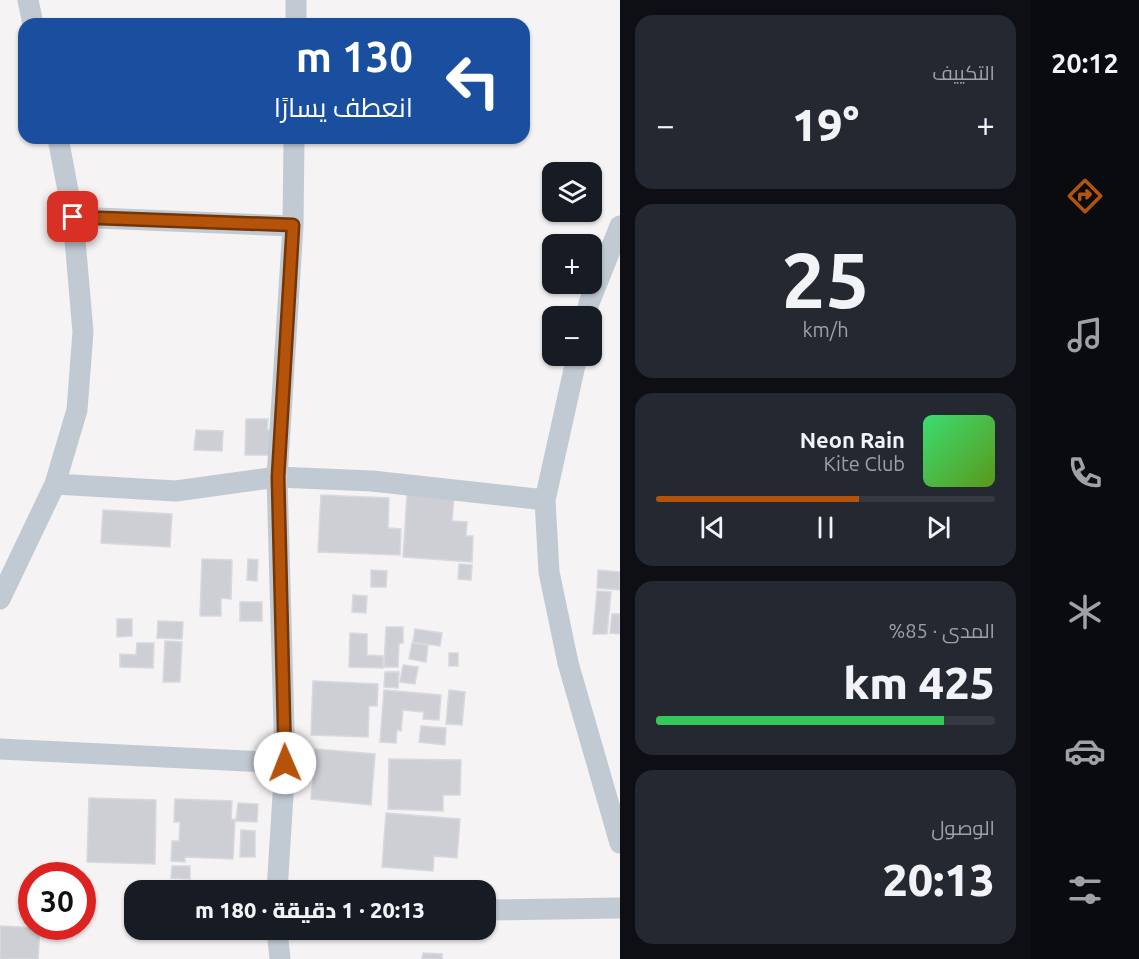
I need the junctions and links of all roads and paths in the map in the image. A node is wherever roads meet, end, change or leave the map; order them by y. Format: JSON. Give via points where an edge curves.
{"nodes":[{"id":1,"x":28,"y":0,"type":"edge"},
{"id":2,"x":296,"y":0,"type":"edge"},
{"id":3,"x":32,"y":18,"type":"edge"},
{"id":4,"x":296,"y":18,"type":"edge"},
{"id":5,"x":59,"y":144,"type":"edge"},
{"id":6,"x":294,"y":144,"type":"edge"},
{"id":7,"x":73,"y":217,"type":"junction"},
{"id":8,"x":293,"y":225,"type":"junction"},
{"id":9,"x":620,"y":226,"type":"edge"},
{"id":10,"x":588,"y":306,"type":"edge"},
{"id":11,"x":575,"y":366,"type":"edge"},
{"id":12,"x":278,"y":477,"type":"junction"},
{"id":13,"x":55,"y":484,"type":"junction"},
{"id":14,"x":544,"y":500,"type":"junction"},
{"id":15,"x":0,"y":599,"type":"edge"},
{"id":16,"x":0,"y":749,"type":"edge"},
{"id":17,"x":285,"y":763,"type":"junction"},
{"id":18,"x":620,"y":843,"type":"edge"},
{"id":19,"x":279,"y":880,"type":"edge"},
{"id":20,"x":620,"y":908,"type":"edge"},
{"id":21,"x":496,"y":910,"type":"edge"},
{"id":22,"x":278,"y":940,"type":"edge"},
{"id":23,"x":280,"y":959,"type":"edge"}],
"edges":[{"from":1,"to":3,"type":"street"},
{"from":2,"to":4,"type":"street"},
{"from":5,"to":7,"type":"street"},
{"from":6,"to":8,"type":"street"},
{"from":7,"to":8,"type":"street"},
{"from":7,"to":13,"type":"street","via":[[83,332],[77,410]]},
{"from":8,"to":12,"type":"street"},
{"from":9,"to":10,"type":"street"},
{"from":11,"to":14,"type":"street"},
{"from":12,"to":13,"type":"street","via":[[176,491]]},
{"from":12,"to":14,"type":"street","via":[[372,480]]},
{"from":12,"to":17,"type":"street"},
{"from":13,"to":15,"type":"street"},
{"from":14,"to":18,"type":"street","via":[[549,572],[566,652]]},
{"from":16,"to":17,"type":"street"},
{"from":17,"to":19,"type":"street"},
{"from":20,"to":21,"type":"street"},
{"from":22,"to":23,"type":"street"}]}
